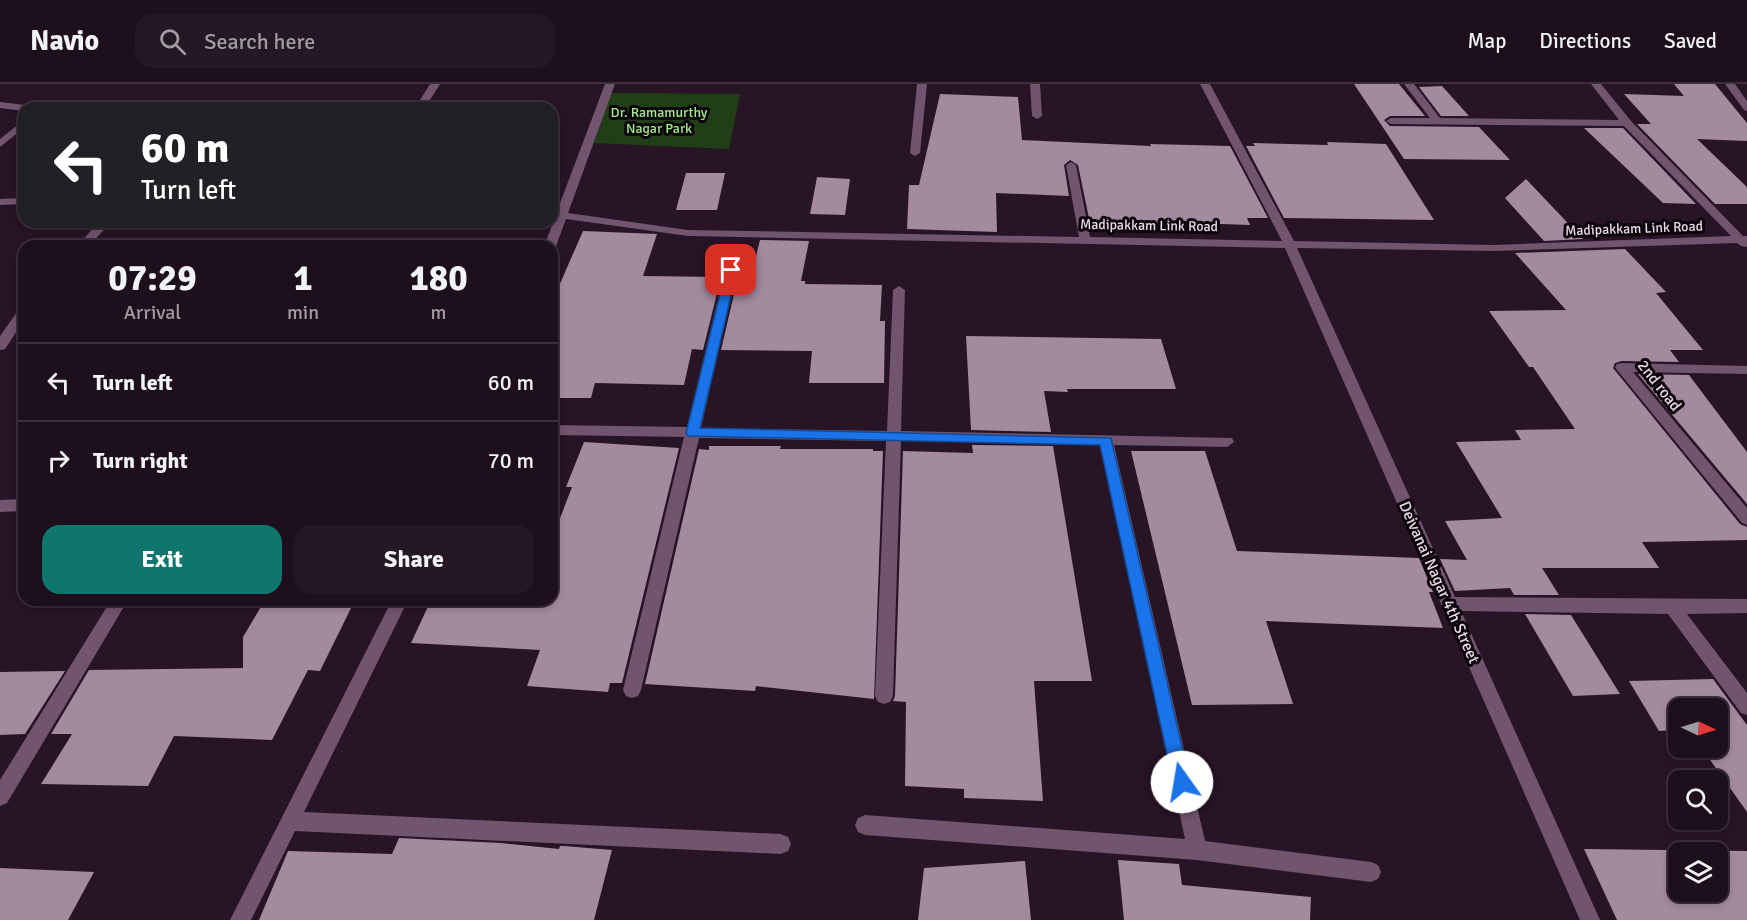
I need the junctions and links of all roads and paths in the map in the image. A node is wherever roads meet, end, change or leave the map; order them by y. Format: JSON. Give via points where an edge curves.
{"nodes":[{"id":1,"x":435,"y":84,"type":"edge"},
{"id":2,"x":610,"y":84,"type":"edge"},
{"id":3,"x":922,"y":84,"type":"edge"},
{"id":4,"x":1035,"y":84,"type":"edge"},
{"id":5,"x":1205,"y":84,"type":"edge"},
{"id":6,"x":1409,"y":84,"type":"edge"},
{"id":7,"x":1596,"y":84,"type":"edge"},
{"id":8,"x":1730,"y":84,"type":"edge"},
{"id":9,"x":424,"y":102,"type":"edge"},
{"id":10,"x":0,"y":105,"type":"edge"},
{"id":11,"x":18,"y":107,"type":"edge"},
{"id":12,"x":1747,"y":108,"type":"edge"},
{"id":13,"x":1037,"y":116,"type":"dead end"},
{"id":14,"x":1391,"y":121,"type":"dead end"},
{"id":15,"x":1437,"y":121,"type":"junction"},
{"id":16,"x":1627,"y":123,"type":"junction"},
{"id":17,"x":18,"y":128,"type":"edge"},
{"id":18,"x":0,"y":144,"type":"edge"},
{"id":19,"x":915,"y":153,"type":"dead end"},
{"id":20,"x":1071,"y":165,"type":"dead end"},
{"id":21,"x":18,"y":200,"type":"edge"},
{"id":22,"x":0,"y":202,"type":"edge"},
{"id":23,"x":558,"y":213,"type":"edge"},
{"id":24,"x":558,"y":215,"type":"edge"},
{"id":25,"x":100,"y":228,"type":"edge"},
{"id":26,"x":1085,"y":239,"type":"junction"},
{"id":27,"x":88,"y":240,"type":"edge"},
{"id":28,"x":1745,"y":242,"type":"edge"},
{"id":29,"x":1289,"y":243,"type":"junction"},
{"id":30,"x":731,"y":270,"type":"dead end"},
{"id":31,"x":898,"y":290,"type":"dead end"},
{"id":32,"x":18,"y":321,"type":"edge"},
{"id":33,"x":0,"y":346,"type":"edge"},
{"id":34,"x":1747,"y":370,"type":"edge"},
{"id":35,"x":558,"y":430,"type":"edge"},
{"id":36,"x":693,"y":433,"type":"junction"},
{"id":37,"x":893,"y":437,"type":"junction"},
{"id":38,"x":1106,"y":441,"type":"junction"},
{"id":39,"x":1227,"y":442,"type":"dead end"},
{"id":40,"x":18,"y":505,"type":"edge"},
{"id":41,"x":0,"y":506,"type":"edge"},
{"id":42,"x":1747,"y":519,"type":"edge"},
{"id":43,"x":1449,"y":604,"type":"junction"},
{"id":44,"x":116,"y":606,"type":"edge"},
{"id":45,"x":397,"y":606,"type":"edge"},
{"id":46,"x":1747,"y":606,"type":"edge"},
{"id":47,"x":1672,"y":607,"type":"junction"},
{"id":48,"x":632,"y":690,"type":"dead end"},
{"id":49,"x":884,"y":696,"type":"dead end"},
{"id":50,"x":1747,"y":707,"type":"edge"},
{"id":51,"x":0,"y":797,"type":"edge"},
{"id":52,"x":290,"y":821,"type":"junction"},
{"id":53,"x":865,"y":825,"type":"dead end"},
{"id":54,"x":781,"y":844,"type":"dead end"},
{"id":55,"x":1197,"y":850,"type":"junction"},
{"id":56,"x":1371,"y":872,"type":"dead end"},
{"id":57,"x":240,"y":920,"type":"edge"},
{"id":58,"x":1590,"y":920,"type":"edge"}],
"edges":[{"from":1,"to":9,"type":"street"},
{"from":2,"to":23,"type":"street"},
{"from":3,"to":19,"type":"street"},
{"from":4,"to":13,"type":"street"},
{"from":5,"to":29,"type":"street","name":"Deivanai Nagar 4th Street"},
{"from":6,"to":15,"type":"street"},
{"from":7,"to":16,"type":"street"},
{"from":8,"to":12,"type":"street"},
{"from":10,"to":11,"type":"street"},
{"from":14,"to":15,"type":"street"},
{"from":15,"to":16,"type":"street"},
{"from":16,"to":28,"type":"street"},
{"from":17,"to":18,"type":"street"},
{"from":20,"to":26,"type":"street"},
{"from":21,"to":22,"type":"street"},
{"from":24,"to":26,"type":"street","name":"Madipakkam Link Road","via":[[688,234]]},
{"from":25,"to":27,"type":"street"},
{"from":26,"to":29,"type":"street","name":"Madipakkam Link Road"},
{"from":28,"to":29,"type":"street","name":"Madipakkam Link Road","via":[[1494,248]]},
{"from":29,"to":43,"type":"street","name":"Deivanai Nagar 4th Street"},
{"from":30,"to":36,"type":"street"},
{"from":31,"to":37,"type":"street"},
{"from":32,"to":33,"type":"street"},
{"from":34,"to":42,"type":"street","name":"2nd road","via":[[1622,367]]},
{"from":35,"to":36,"type":"street"},
{"from":36,"to":37,"type":"street"},
{"from":36,"to":48,"type":"street"},
{"from":37,"to":38,"type":"street"},
{"from":37,"to":49,"type":"street"},
{"from":38,"to":39,"type":"street"},
{"from":38,"to":55,"type":"street"},
{"from":40,"to":41,"type":"street"},
{"from":43,"to":47,"type":"street"},
{"from":43,"to":58,"type":"street","name":"Deivanai Nagar 4th Street"},
{"from":44,"to":51,"type":"street"},
{"from":45,"to":52,"type":"street"},
{"from":46,"to":47,"type":"street"},
{"from":47,"to":50,"type":"street"},
{"from":52,"to":54,"type":"street"},
{"from":52,"to":57,"type":"street"},
{"from":53,"to":55,"type":"street"},
{"from":55,"to":56,"type":"street"}]}
